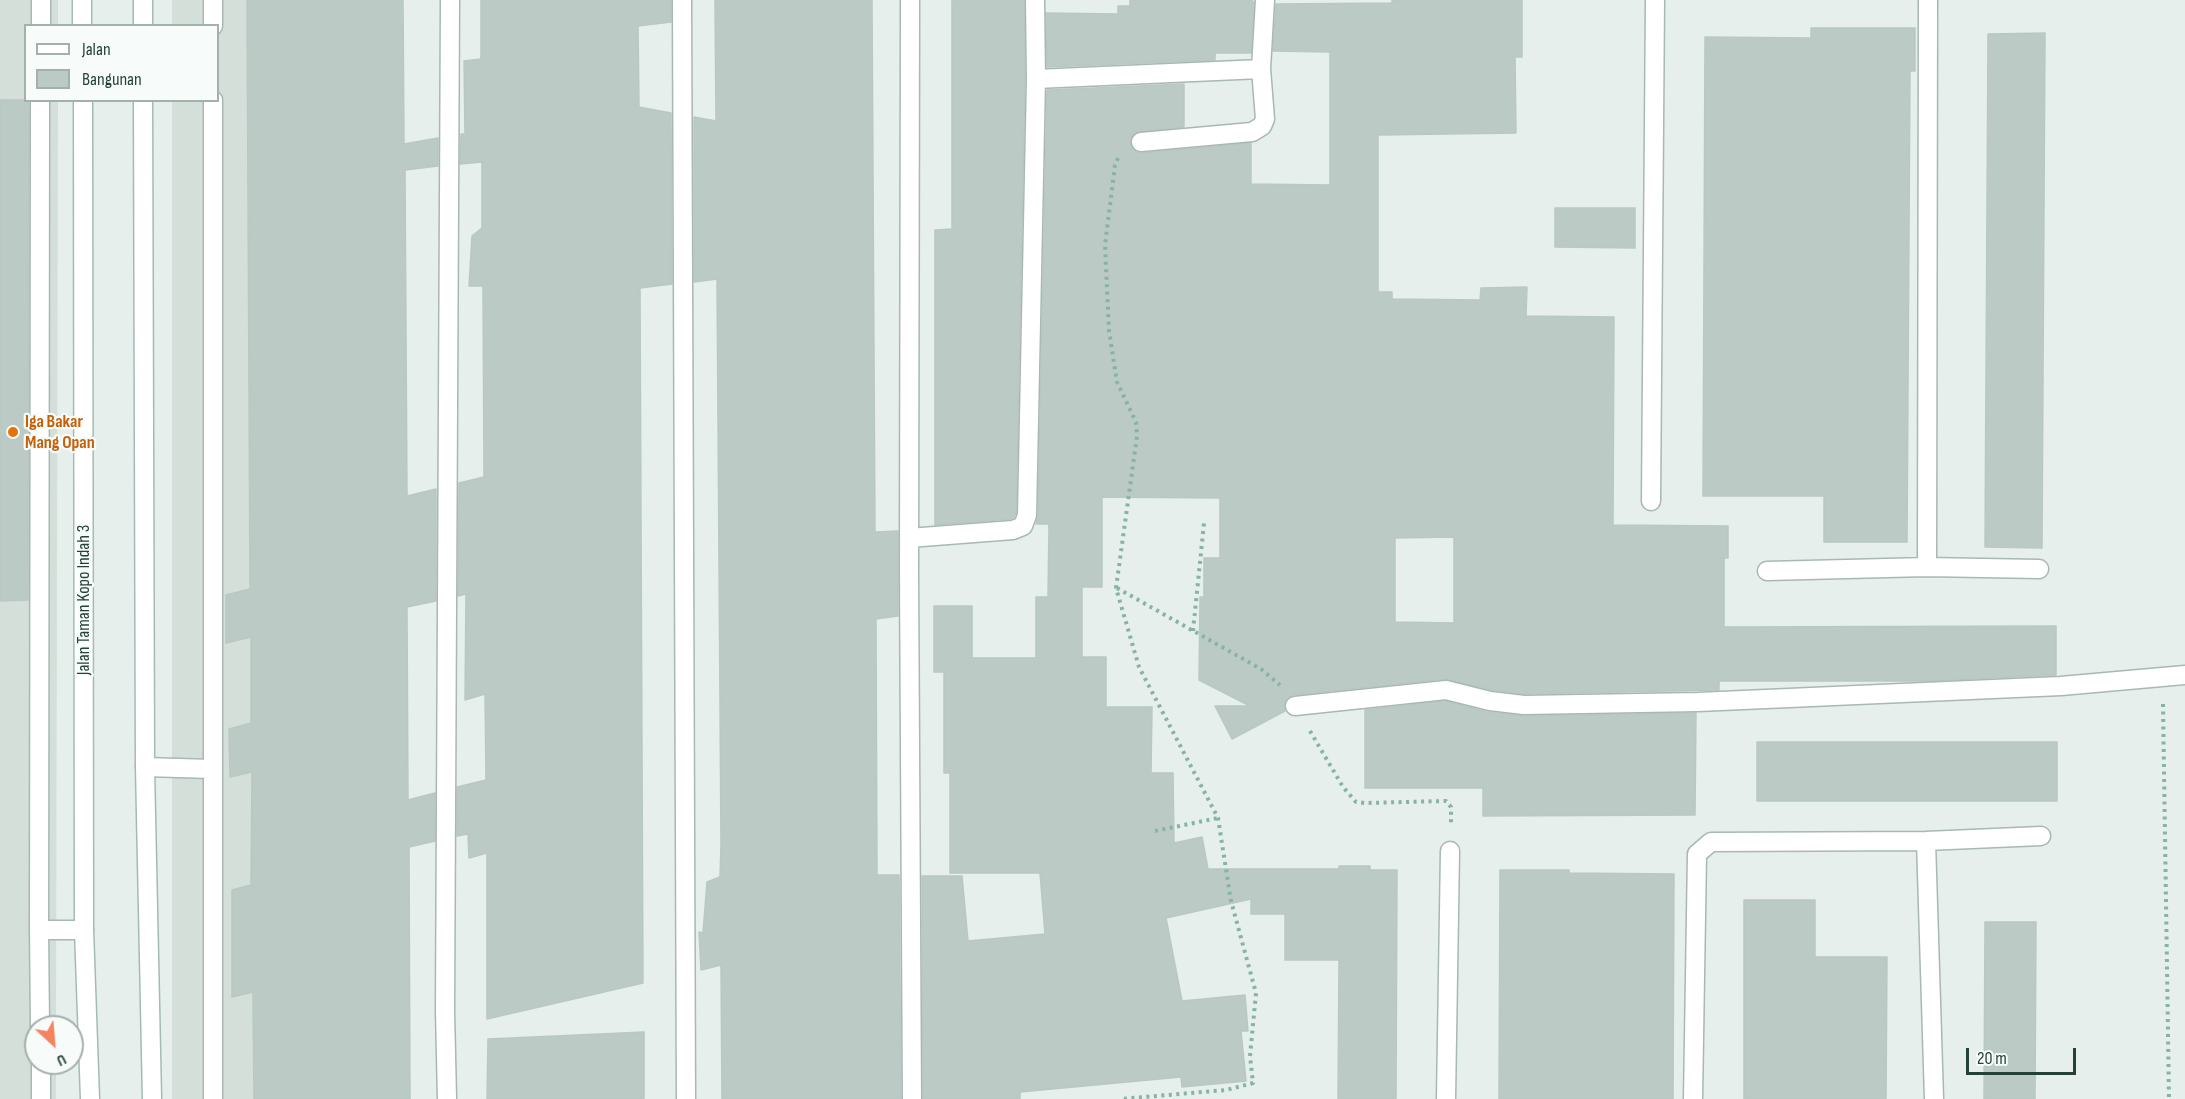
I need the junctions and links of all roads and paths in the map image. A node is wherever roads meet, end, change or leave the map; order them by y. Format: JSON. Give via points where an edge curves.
{"nodes":[{"id":1,"x":40,"y":0,"type":"edge"},
{"id":2,"x":82,"y":0,"type":"edge"},
{"id":3,"x":143,"y":0,"type":"edge"},
{"id":4,"x":213,"y":0,"type":"edge"},
{"id":5,"x":450,"y":0,"type":"edge"},
{"id":6,"x":682,"y":0,"type":"edge"},
{"id":7,"x":910,"y":0,"type":"edge"},
{"id":8,"x":1035,"y":0,"type":"edge"},
{"id":9,"x":1265,"y":0,"type":"edge"},
{"id":10,"x":1655,"y":0,"type":"edge"},
{"id":11,"x":1928,"y":0,"type":"edge"},
{"id":12,"x":40,"y":24,"type":"edge"},
{"id":13,"x":82,"y":24,"type":"edge"},
{"id":14,"x":143,"y":24,"type":"edge"},
{"id":15,"x":213,"y":24,"type":"edge"},
{"id":16,"x":1261,"y":69,"type":"junction"},
{"id":17,"x":1036,"y":79,"type":"junction"},
{"id":18,"x":40,"y":102,"type":"edge"},
{"id":19,"x":82,"y":102,"type":"edge"},
{"id":20,"x":143,"y":102,"type":"edge"},
{"id":21,"x":213,"y":102,"type":"edge"},
{"id":22,"x":1141,"y":142,"type":"joint"},
{"id":23,"x":1651,"y":501,"type":"dead end"},
{"id":24,"x":1204,"y":523,"type":"dead end"},
{"id":25,"x":909,"y":538,"type":"junction"},
{"id":26,"x":1927,"y":567,"type":"junction"},
{"id":27,"x":2039,"y":569,"type":"dead end"},
{"id":28,"x":1767,"y":571,"type":"dead end"},
{"id":29,"x":1116,"y":588,"type":"junction"},
{"id":30,"x":1193,"y":631,"type":"junction"},
{"id":31,"x":2185,"y":675,"type":"edge"},
{"id":32,"x":2163,"y":698,"type":"dead end"},
{"id":33,"x":1295,"y":706,"type":"junction"},
{"id":34,"x":145,"y":767,"type":"junction"},
{"id":35,"x":212,"y":770,"type":"junction"},
{"id":36,"x":1218,"y":818,"type":"junction"},
{"id":37,"x":1155,"y":831,"type":"dead end"},
{"id":38,"x":2041,"y":836,"type":"dead end"},
{"id":39,"x":1926,"y":841,"type":"junction"},
{"id":40,"x":1450,"y":850,"type":"joint"},
{"id":41,"x":39,"y":930,"type":"junction"},
{"id":42,"x":84,"y":930,"type":"junction"},
{"id":43,"x":40,"y":1015,"type":"edge"},
{"id":44,"x":41,"y":1075,"type":"edge"},
{"id":45,"x":42,"y":1099,"type":"edge"},
{"id":46,"x":90,"y":1099,"type":"edge"},
{"id":47,"x":152,"y":1099,"type":"edge"},
{"id":48,"x":213,"y":1099,"type":"edge"},
{"id":49,"x":447,"y":1099,"type":"edge"},
{"id":50,"x":686,"y":1099,"type":"edge"},
{"id":51,"x":912,"y":1099,"type":"edge"},
{"id":52,"x":1121,"y":1099,"type":"edge"},
{"id":53,"x":1446,"y":1099,"type":"edge"},
{"id":54,"x":1693,"y":1099,"type":"edge"},
{"id":55,"x":1934,"y":1099,"type":"edge"},
{"id":56,"x":2169,"y":1099,"type":"edge"}],
"edges":[{"from":1,"to":12,"type":"street"},
{"from":2,"to":13,"type":"street"},
{"from":3,"to":14,"type":"street"},
{"from":4,"to":15,"type":"street"},
{"from":5,"to":49,"type":"street"},
{"from":6,"to":50,"type":"street"},
{"from":7,"to":25,"type":"street"},
{"from":8,"to":17,"type":"street"},
{"from":9,"to":16,"type":"street"},
{"from":10,"to":23,"type":"street"},
{"from":11,"to":26,"type":"street"},
{"from":16,"to":17,"type":"street"},
{"from":16,"to":22,"type":"street","via":[[1264,119],[1258,130]]},
{"from":17,"to":25,"type":"street","via":[[1027,515],[1023,526],[1013,530]]},
{"from":18,"to":41,"type":"street"},
{"from":19,"to":42,"type":"street","name":"Jalan Taman Kopo Indah 3"},
{"from":20,"to":34,"type":"street"},
{"from":21,"to":35,"type":"street"},
{"from":22,"to":29,"type":"path","via":[[1119,155],[1115,165],[1105,245],[1115,372],[1136,422],[1137,436]]},
{"from":24,"to":30,"type":"path"},
{"from":25,"to":51,"type":"street"},
{"from":26,"to":27,"type":"street"},
{"from":26,"to":28,"type":"street"},
{"from":29,"to":30,"type":"path"},
{"from":29,"to":36,"type":"path","via":[[1139,667]]},
{"from":30,"to":33,"type":"path","via":[[1261,669],[1281,686]]},
{"from":31,"to":33,"type":"street","via":[[2061,686],[1524,705],[1446,690]]},
{"from":32,"to":56,"type":"path"},
{"from":33,"to":40,"type":"path","via":[[1356,802],[1449,803]]},
{"from":34,"to":35,"type":"street"},
{"from":34,"to":47,"type":"street"},
{"from":35,"to":48,"type":"street"},
{"from":36,"to":37,"type":"path"},
{"from":36,"to":52,"type":"path","via":[[1231,901],[1256,993],[1250,1056],[1253,1083],[1226,1090]]},
{"from":38,"to":39,"type":"street"},
{"from":39,"to":54,"type":"street","via":[[1711,842],[1698,854]]},
{"from":39,"to":55,"type":"street"},
{"from":40,"to":53,"type":"street"},
{"from":41,"to":42,"type":"street"},
{"from":41,"to":43,"type":"street"},
{"from":42,"to":46,"type":"street","name":"Jalan Taman Kopo Indah 3"},
{"from":44,"to":45,"type":"street"}]}
